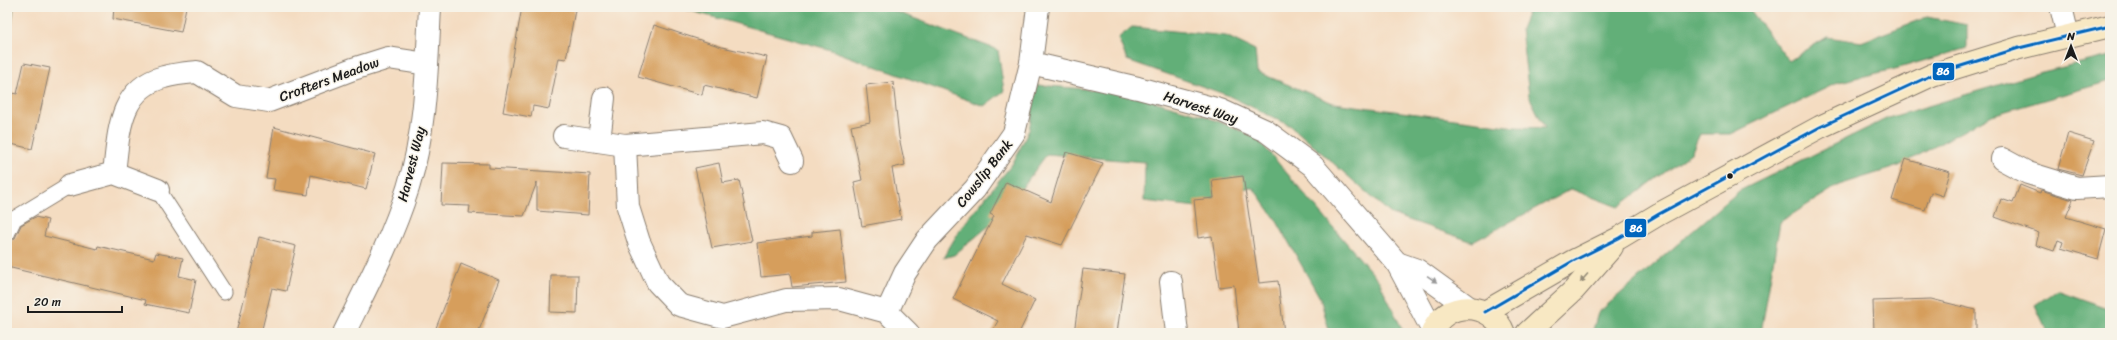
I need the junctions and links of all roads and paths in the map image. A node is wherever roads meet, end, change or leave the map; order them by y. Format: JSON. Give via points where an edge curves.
{"nodes":[{"id":1,"x":430,"y":7,"type":"edge"},
{"id":2,"x":1038,"y":7,"type":"edge"},
{"id":3,"x":2061,"y":7,"type":"edge"},
{"id":4,"x":2110,"y":26,"type":"edge"},
{"id":5,"x":2068,"y":36,"type":"junction"},
{"id":6,"x":1031,"y":63,"type":"junction"},
{"id":7,"x":427,"y":64,"type":"junction"},
{"id":8,"x":604,"y":98,"type":"dead end"},
{"id":9,"x":564,"y":136,"type":"dead end"},
{"id":10,"x":599,"y":141,"type":"junction"},
{"id":11,"x":625,"y":145,"type":"junction"},
{"id":12,"x":2002,"y":159,"type":"dead end"},
{"id":13,"x":792,"y":161,"type":"dead end"},
{"id":14,"x":114,"y":173,"type":"junction"},
{"id":15,"x":70,"y":185,"type":"joint"},
{"id":16,"x":2110,"y":186,"type":"edge"},
{"id":17,"x":158,"y":190,"type":"joint"},
{"id":18,"x":7,"y":234,"type":"edge"},
{"id":19,"x":1619,"y":238,"type":"junction"},
{"id":20,"x":1396,"y":263,"type":"junction"},
{"id":21,"x":1171,"y":282,"type":"dead end"},
{"id":22,"x":224,"y":292,"type":"dead end"},
{"id":23,"x":1476,"y":309,"type":"junction"},
{"id":24,"x":887,"y":312,"type":"junction"},
{"id":25,"x":722,"y":325,"type":"edge"},
{"id":26,"x":1432,"y":332,"type":"edge"},
{"id":27,"x":344,"y":333,"type":"edge"},
{"id":28,"x":908,"y":333,"type":"edge"},
{"id":29,"x":1177,"y":333,"type":"edge"},
{"id":30,"x":1504,"y":333,"type":"edge"},
{"id":31,"x":1527,"y":333,"type":"edge"}],
"edges":[{"from":1,"to":7,"type":"street","name":"Harvest Way"},
{"from":2,"to":6,"type":"street"},
{"from":3,"to":5,"type":"street"},
{"from":4,"to":5,"type":"street"},
{"from":5,"to":19,"type":"street","via":[[1932,75],[1820,127],[1658,214]]},
{"from":6,"to":20,"type":"street","name":"Harvest Way","via":[[1220,110],[1266,131],[1313,166]]},
{"from":6,"to":24,"type":"street","name":"Cowslip Bank","via":[[1014,133],[975,189],[927,240],[905,273]]},
{"from":7,"to":14,"type":"street","name":"Crofters Meadow","via":[[388,58],[269,101],[236,96],[197,72],[163,77],[138,89],[121,116]]},
{"from":7,"to":27,"type":"street","name":"Harvest Way","via":[[423,117],[408,187],[385,250]]},
{"from":8,"to":10,"type":"street"},
{"from":9,"to":10,"type":"street"},
{"from":10,"to":11,"type":"street"},
{"from":11,"to":13,"type":"street","via":[[763,133],[781,138]]},
{"from":11,"to":25,"type":"street","via":[[628,207],[639,242],[658,283],[679,304]]},
{"from":12,"to":16,"type":"street","via":[[2028,173],[2077,188]]},
{"from":14,"to":15,"type":"street"},
{"from":14,"to":17,"type":"street"},
{"from":15,"to":18,"type":"lane","via":[[14,219]]},
{"from":17,"to":22,"type":"lane"},
{"from":19,"to":23,"type":"street"},
{"from":19,"to":31,"type":"street","one_way":true,"via":[[1574,290]]},
{"from":20,"to":23,"type":"street","one_way":true,"via":[[1417,270]]},
{"from":20,"to":26,"type":"street","name":"Harvest Way"},
{"from":21,"to":29,"type":"street"},
{"from":23,"to":26,"type":"street","via":[[1455,309],[1444,316]]},
{"from":23,"to":30,"type":"street","via":[[1492,316]]},
{"from":24,"to":25,"type":"street","via":[[839,299],[786,300]]},
{"from":24,"to":28,"type":"street"}]}
